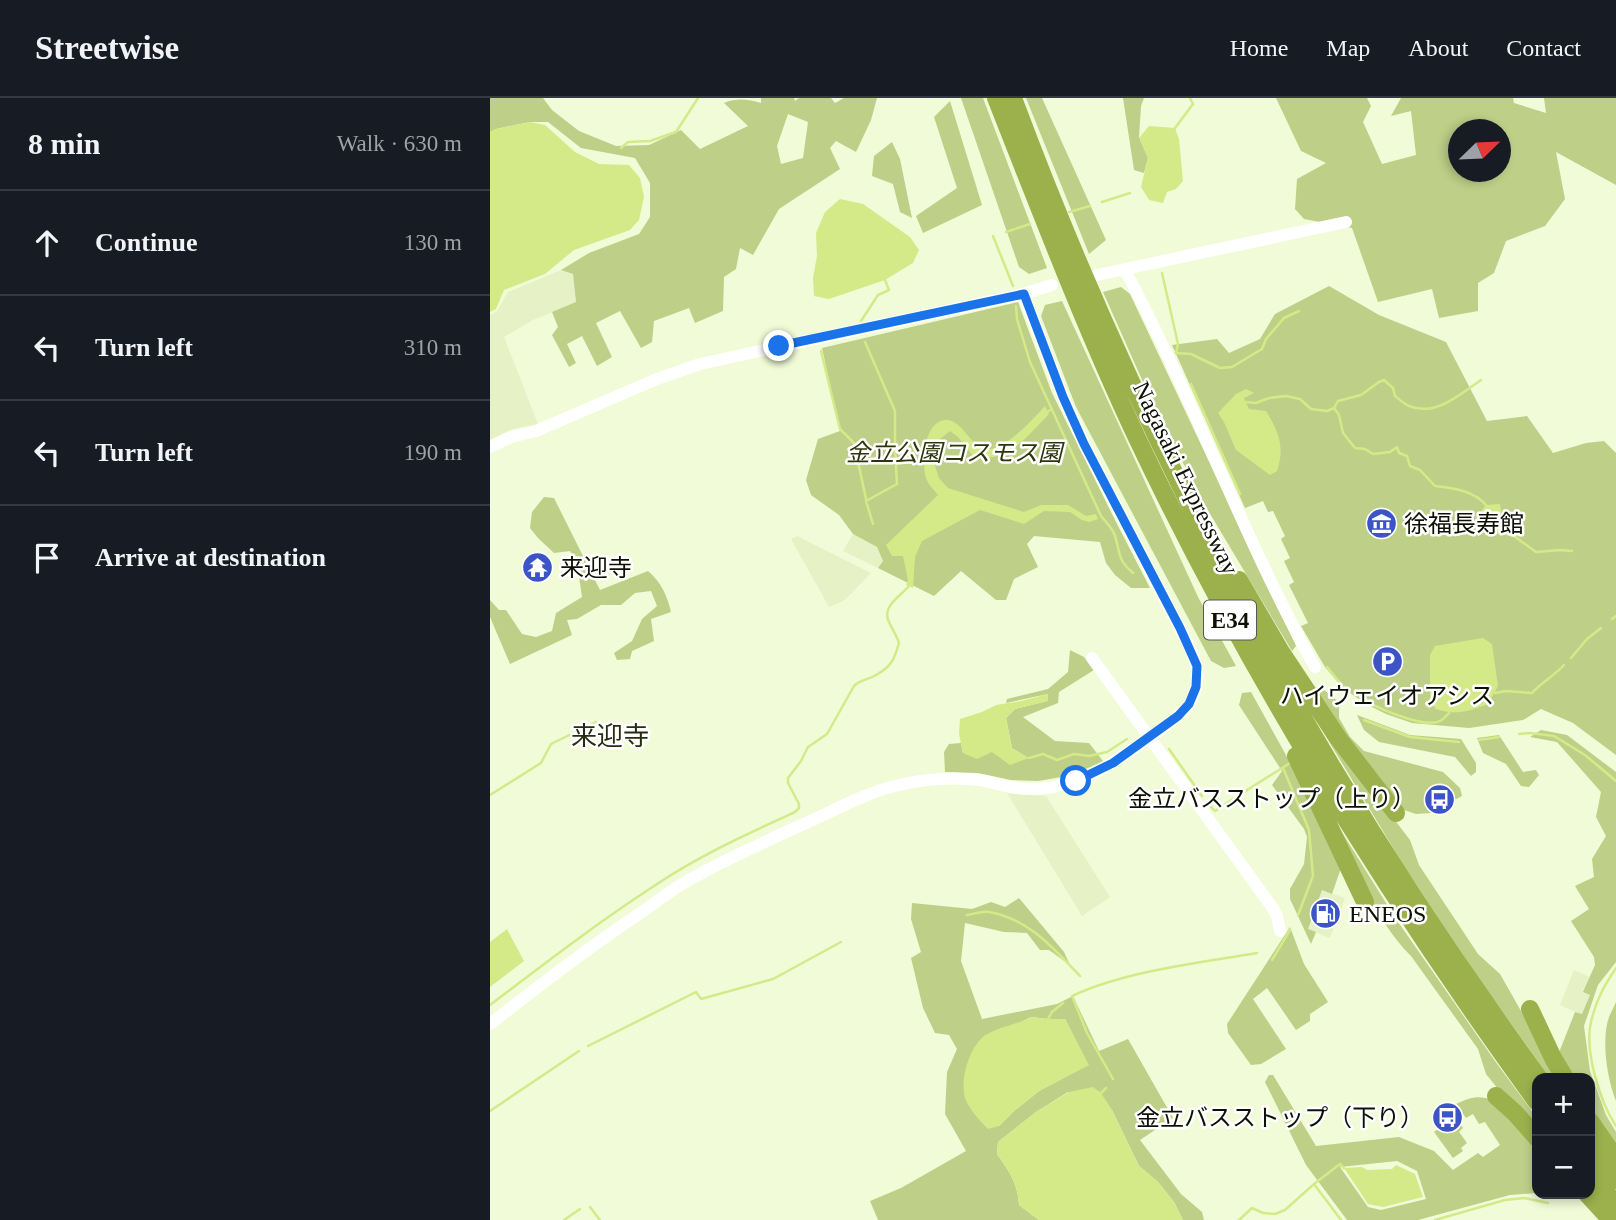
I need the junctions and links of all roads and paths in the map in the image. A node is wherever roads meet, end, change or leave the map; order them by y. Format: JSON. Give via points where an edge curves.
{"nodes":[{"id":1,"x":996,"y":98,"type":"edge"},
{"id":2,"x":1013,"y":98,"type":"edge"},
{"id":3,"x":1346,"y":222,"type":"dead end"},
{"id":4,"x":1125,"y":270,"type":"junction"},
{"id":5,"x":1097,"y":275,"type":"dead end"},
{"id":6,"x":1052,"y":285,"type":"dead end"},
{"id":7,"x":1024,"y":294,"type":"junction"},
{"id":8,"x":1154,"y":432,"type":"junction"},
{"id":9,"x":490,"y":447,"type":"edge"},
{"id":10,"x":1229,"y":619,"type":"junction"},
{"id":11,"x":1092,"y":658,"type":"dead end"},
{"id":12,"x":1315,"y":667,"type":"dead end"},
{"id":13,"x":1149,"y":737,"type":"junction"},
{"id":14,"x":1396,"y":813,"type":"dead end"},
{"id":15,"x":1365,"y":902,"type":"dead end"},
{"id":16,"x":1280,"y":930,"type":"dead end"},
{"id":17,"x":1530,"y":1009,"type":"dead end"},
{"id":18,"x":490,"y":1024,"type":"edge"},
{"id":19,"x":1535,"y":1073,"type":"edge"},
{"id":20,"x":1562,"y":1073,"type":"edge"},
{"id":21,"x":1532,"y":1095,"type":"edge"},
{"id":22,"x":1496,"y":1096,"type":"dead end"},
{"id":23,"x":1595,"y":1128,"type":"edge"},
{"id":24,"x":1535,"y":1136,"type":"edge"},
{"id":25,"x":1595,"y":1153,"type":"edge"},
{"id":26,"x":1616,"y":1159,"type":"edge"},
{"id":27,"x":1595,"y":1178,"type":"edge"},
{"id":28,"x":1616,"y":1180,"type":"edge"},
{"id":29,"x":1592,"y":1199,"type":"edge"},
{"id":30,"x":1616,"y":1205,"type":"edge"},
{"id":31,"x":1611,"y":1220,"type":"edge"}],
"edges":[{"from":1,"to":10,"type":"highway","name":"Nagasaki Expressway","number":"E34","via":[[1079,308],[1137,438]]},
{"from":2,"to":8,"type":"highway","name":"Nagasaki Expressway","number":"E34","via":[[1087,286]]},
{"from":3,"to":4,"type":"street"},
{"from":4,"to":5,"type":"street"},
{"from":4,"to":12,"type":"street"},
{"from":6,"to":7,"type":"street"},
{"from":7,"to":9,"type":"street","via":[[700,364]]},
{"from":7,"to":13,"type":"street","via":[[1084,444],[1197,666],[1189,704]]},
{"from":8,"to":14,"type":"highway","via":[[1281,652],[1338,738]]},
{"from":8,"to":19,"type":"highway","name":"Nagasaki Expressway","number":"E34","via":[[1244,613],[1329,763],[1416,902]]},
{"from":10,"to":15,"type":"highway"},
{"from":10,"to":21,"type":"highway","name":"Nagasaki Expressway","number":"E34","via":[[1323,783],[1470,1009]]},
{"from":11,"to":13,"type":"street"},
{"from":13,"to":16,"type":"street","via":[[1272,907]]},
{"from":13,"to":18,"type":"street","via":[[1101,770],[1057,787],[1012,788],[979,780],[947,780],[872,793],[686,882]]},
{"from":17,"to":20,"type":"highway"},
{"from":22,"to":24,"type":"highway"},
{"from":23,"to":26,"type":"highway"},
{"from":25,"to":28,"type":"highway"},
{"from":27,"to":30,"type":"highway"},
{"from":29,"to":31,"type":"highway"}]}
